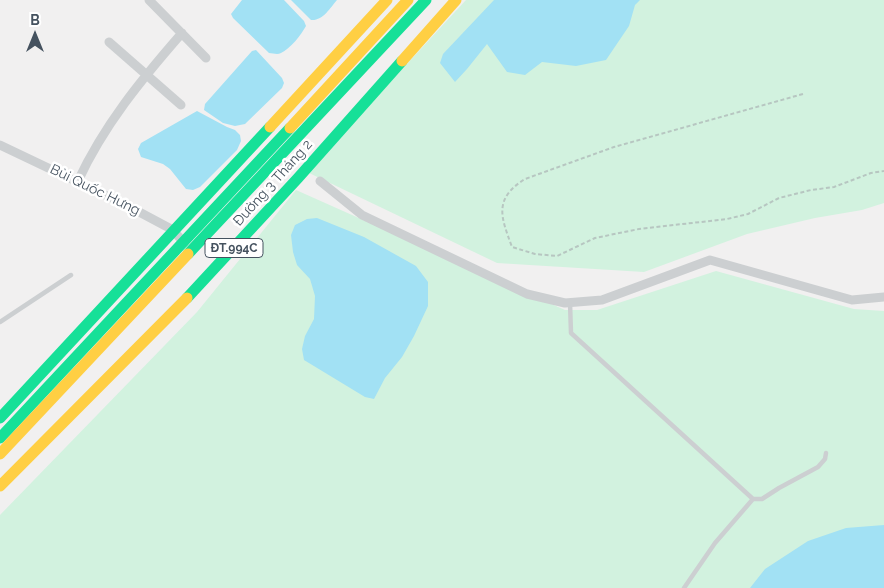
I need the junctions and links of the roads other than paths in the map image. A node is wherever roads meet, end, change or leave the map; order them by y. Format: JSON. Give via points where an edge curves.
{"nodes":[{"id":1,"x":149,"y":0,"type":"edge"},
{"id":2,"x":387,"y":0,"type":"edge"},
{"id":3,"x":408,"y":0,"type":"edge"},
{"id":4,"x":426,"y":0,"type":"edge"},
{"id":5,"x":456,"y":0,"type":"edge"},
{"id":6,"x":182,"y":33,"type":"junction"},
{"id":7,"x":109,"y":42,"type":"dead end"},
{"id":8,"x":206,"y":58,"type":"dead end"},
{"id":9,"x":146,"y":74,"type":"junction"},
{"id":10,"x":181,"y":105,"type":"dead end"},
{"id":11,"x":0,"y":145,"type":"edge"},
{"id":12,"x":320,"y":181,"type":"dead end"},
{"id":13,"x":78,"y":182,"type":"junction"},
{"id":14,"x":173,"y":230,"type":"junction"},
{"id":15,"x":184,"y":243,"type":"junction"},
{"id":16,"x":71,"y":275,"type":"dead end"},
{"id":17,"x":884,"y":297,"type":"edge"},
{"id":18,"x":570,"y":303,"type":"junction"},
{"id":19,"x":0,"y":322,"type":"edge"},
{"id":20,"x":2,"y":413,"type":"edge"},
{"id":21,"x":0,"y":438,"type":"edge"},
{"id":22,"x":826,"y":452,"type":"dead end"},
{"id":23,"x":0,"y":454,"type":"edge"},
{"id":24,"x":0,"y":486,"type":"edge"},
{"id":25,"x":753,"y":499,"type":"junction"},
{"id":26,"x":684,"y":588,"type":"edge"}],
"edges":[{"from":1,"to":6,"type":"street"},
{"from":2,"to":14,"type":"main road"},
{"from":3,"to":15,"type":"main road","name":"Đường 3 Tháng 2","number":"ĐT.994C"},
{"from":4,"to":23,"type":"main road","name":"Đường 3 Tháng 2","number":"ĐT.994C"},
{"from":5,"to":24,"type":"main road","name":"Đường 3 Tháng 2","number":"ĐT.994C","via":[[189,296]]},
{"from":6,"to":8,"type":"street"},
{"from":6,"to":9,"type":"street"},
{"from":7,"to":9,"type":"street"},
{"from":9,"to":10,"type":"street"},
{"from":9,"to":13,"type":"street","via":[[90,155]]},
{"from":11,"to":13,"type":"street","name":"Bùi Quốc Hưng"},
{"from":12,"to":18,"type":"street","via":[[362,215],[526,294]]},
{"from":13,"to":14,"type":"street","name":"Bùi Quốc Hưng"},
{"from":14,"to":15,"type":"street","name":"Bùi Quốc Hưng"},
{"from":14,"to":20,"type":"main road","via":[[60,355]]},
{"from":15,"to":21,"type":"main road","name":"Đường 3 Tháng 2","number":"ĐT.994C"},
{"from":16,"to":19,"type":"lane"},
{"from":17,"to":18,"type":"street","via":[[852,300],[710,260],[602,300]]},
{"from":18,"to":25,"type":"lane","via":[[571,333]]},
{"from":22,"to":25,"type":"lane","via":[[818,467],[762,499]]},
{"from":25,"to":26,"type":"lane","via":[[710,550]]}]}
